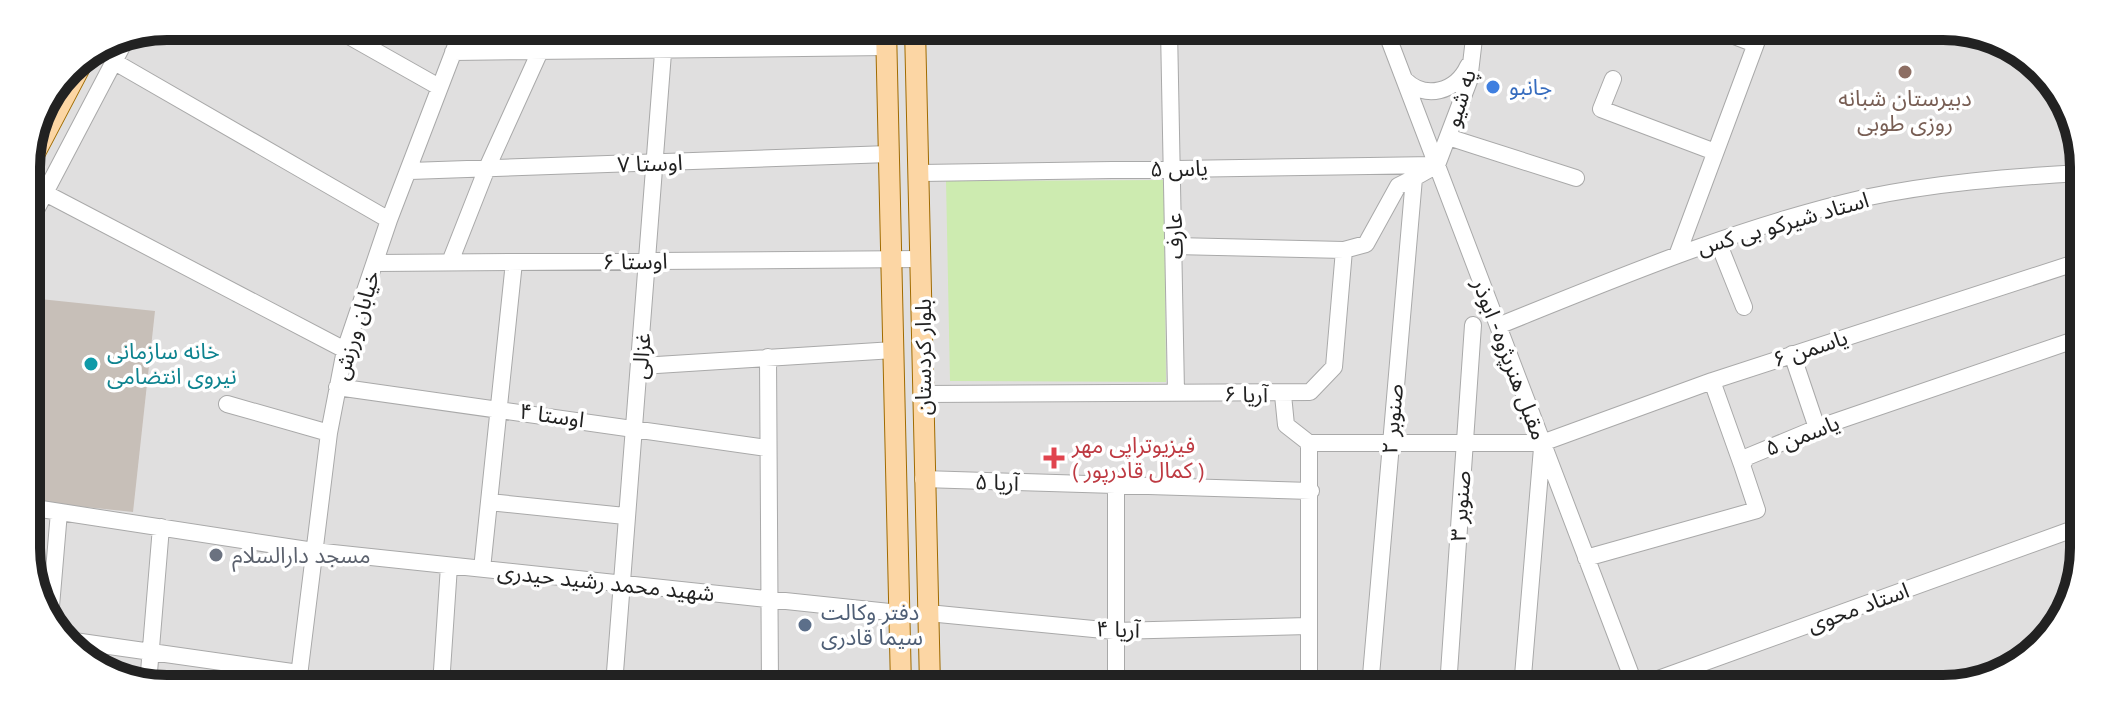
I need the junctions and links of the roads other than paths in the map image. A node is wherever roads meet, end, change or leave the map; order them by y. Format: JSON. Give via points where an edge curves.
{"nodes":[{"id":1,"x":356,"y":40,"type":"edge"},
{"id":2,"x":458,"y":40,"type":"edge"},
{"id":3,"x":546,"y":40,"type":"edge"},
{"id":4,"x":664,"y":40,"type":"edge"},
{"id":5,"x":830,"y":40,"type":"edge"},
{"id":6,"x":886,"y":40,"type":"edge"},
{"id":7,"x":920,"y":40,"type":"edge"},
{"id":8,"x":1169,"y":40,"type":"edge"},
{"id":9,"x":1390,"y":40,"type":"edge"},
{"id":10,"x":1474,"y":40,"type":"edge"},
{"id":11,"x":1757,"y":40,"type":"edge"},
{"id":12,"x":663,"y":49,"type":"junction"},
{"id":13,"x":119,"y":50,"type":"edge"},
{"id":14,"x":541,"y":51,"type":"junction"},
{"id":15,"x":453,"y":52,"type":"junction"},
{"id":16,"x":1473,"y":54,"type":"junction"},
{"id":17,"x":113,"y":61,"type":"junction"},
{"id":18,"x":1613,"y":79,"type":"dead end"},
{"id":19,"x":1405,"y":80,"type":"junction"},
{"id":20,"x":71,"y":85,"type":"edge"},
{"id":21,"x":439,"y":87,"type":"junction"},
{"id":22,"x":44,"y":137,"type":"edge"},
{"id":23,"x":1448,"y":137,"type":"junction"},
{"id":24,"x":1715,"y":152,"type":"junction"},
{"id":25,"x":889,"y":154,"type":"junction"},
{"id":26,"x":654,"y":163,"type":"junction"},
{"id":27,"x":1437,"y":165,"type":"junction"},
{"id":28,"x":487,"y":168,"type":"junction"},
{"id":29,"x":1174,"y":168,"type":"junction"},
{"id":30,"x":410,"y":171,"type":"junction"},
{"id":31,"x":921,"y":173,"type":"junction"},
{"id":32,"x":2070,"y":174,"type":"edge"},
{"id":33,"x":1414,"y":178,"type":"junction"},
{"id":34,"x":1576,"y":178,"type":"dead end"},
{"id":35,"x":45,"y":193,"type":"junction"},
{"id":36,"x":40,"y":202,"type":"edge"},
{"id":37,"x":389,"y":220,"type":"junction"},
{"id":38,"x":1718,"y":242,"type":"junction"},
{"id":39,"x":1175,"y":246,"type":"junction"},
{"id":40,"x":1344,"y":250,"type":"junction"},
{"id":41,"x":1678,"y":253,"type":"junction"},
{"id":42,"x":894,"y":259,"type":"junction"},
{"id":43,"x":922,"y":259,"type":"junction"},
{"id":44,"x":646,"y":261,"type":"junction"},
{"id":45,"x":450,"y":262,"type":"junction"},
{"id":46,"x":514,"y":262,"type":"junction"},
{"id":47,"x":376,"y":263,"type":"junction"},
{"id":48,"x":2070,"y":265,"type":"edge"},
{"id":49,"x":1744,"y":307,"type":"dead end"},
{"id":50,"x":1473,"y":325,"type":"dead end"},
{"id":51,"x":1498,"y":326,"type":"junction"},
{"id":52,"x":2070,"y":341,"type":"edge"},
{"id":53,"x":345,"y":350,"type":"junction"},
{"id":54,"x":894,"y":350,"type":"junction"},
{"id":55,"x":1792,"y":354,"type":"junction"},
{"id":56,"x":768,"y":357,"type":"junction"},
{"id":57,"x":641,"y":366,"type":"junction"},
{"id":58,"x":1712,"y":381,"type":"junction"},
{"id":59,"x":337,"y":387,"type":"junction"},
{"id":60,"x":1176,"y":392,"type":"junction"},
{"id":61,"x":923,"y":394,"type":"junction"},
{"id":62,"x":1283,"y":395,"type":"junction"},
{"id":63,"x":227,"y":404,"type":"dead end"},
{"id":64,"x":500,"y":408,"type":"junction"},
{"id":65,"x":635,"y":428,"type":"junction"},
{"id":66,"x":1817,"y":428,"type":"junction"},
{"id":67,"x":329,"y":433,"type":"junction"},
{"id":68,"x":1390,"y":441,"type":"junction"},
{"id":69,"x":1309,"y":443,"type":"junction"},
{"id":70,"x":1542,"y":443,"type":"junction"},
{"id":71,"x":1464,"y":445,"type":"junction"},
{"id":72,"x":767,"y":448,"type":"junction"},
{"id":73,"x":1742,"y":465,"type":"junction"},
{"id":74,"x":923,"y":479,"type":"junction"},
{"id":75,"x":1116,"y":486,"type":"junction"},
{"id":76,"x":1311,"y":491,"type":"junction"},
{"id":77,"x":489,"y":502,"type":"junction"},
{"id":78,"x":40,"y":509,"type":"edge"},
{"id":79,"x":59,"y":512,"type":"junction"},
{"id":80,"x":625,"y":516,"type":"junction"},
{"id":81,"x":161,"y":527,"type":"junction"},
{"id":82,"x":2070,"y":530,"type":"edge"},
{"id":83,"x":314,"y":551,"type":"junction"},
{"id":84,"x":1586,"y":558,"type":"junction"},
{"id":85,"x":449,"y":566,"type":"junction"},
{"id":86,"x":482,"y":569,"type":"junction"},
{"id":87,"x":623,"y":584,"type":"junction"},
{"id":88,"x":767,"y":599,"type":"junction"},
{"id":89,"x":52,"y":600,"type":"edge"},
{"id":90,"x":899,"y":613,"type":"junction"},
{"id":91,"x":928,"y":613,"type":"junction"},
{"id":92,"x":1308,"y":626,"type":"junction"},
{"id":93,"x":1114,"y":631,"type":"junction"},
{"id":94,"x":82,"y":642,"type":"edge"},
{"id":95,"x":151,"y":651,"type":"junction"},
{"id":96,"x":149,"y":674,"type":"edge"},
{"id":97,"x":282,"y":675,"type":"edge"},
{"id":98,"x":298,"y":675,"type":"edge"},
{"id":99,"x":442,"y":675,"type":"edge"},
{"id":100,"x":615,"y":675,"type":"edge"},
{"id":101,"x":770,"y":675,"type":"edge"},
{"id":102,"x":901,"y":675,"type":"edge"},
{"id":103,"x":930,"y":675,"type":"edge"},
{"id":104,"x":1116,"y":675,"type":"edge"},
{"id":105,"x":1309,"y":675,"type":"edge"},
{"id":106,"x":1371,"y":675,"type":"edge"},
{"id":107,"x":1449,"y":675,"type":"edge"},
{"id":108,"x":1523,"y":675,"type":"edge"},
{"id":109,"x":1631,"y":675,"type":"edge"},
{"id":110,"x":1672,"y":675,"type":"edge"}],
"edges":[{"from":1,"to":21,"type":"street"},
{"from":2,"to":15,"type":"street","name":"خیابان ورزش"},
{"from":3,"to":14,"type":"street"},
{"from":4,"to":12,"type":"street","name":"غزالی"},
{"from":5,"to":12,"type":"street"},
{"from":6,"to":25,"type":"main road","name":"بلوار کردستان"},
{"from":7,"to":31,"type":"main road","name":"بلوار کردستان"},
{"from":8,"to":29,"type":"street","name":"عارف"},
{"from":9,"to":19,"type":"street","name":"مقبل هنرپژوه - ابوذر"},
{"from":10,"to":16,"type":"street","name":"په شیو"},
{"from":11,"to":24,"type":"street"},
{"from":12,"to":14,"type":"street"},
{"from":12,"to":26,"type":"street","name":"غزالی"},
{"from":13,"to":17,"type":"street"},
{"from":14,"to":15,"type":"street"},
{"from":14,"to":28,"type":"street"},
{"from":15,"to":21,"type":"street","name":"خیابان ورزش"},
{"from":16,"to":19,"type":"street","via":[[1459,81],[1441,91],[1421,91]]},
{"from":16,"to":23,"type":"street","name":"په شیو"},
{"from":17,"to":35,"type":"street"},
{"from":17,"to":37,"type":"street"},
{"from":18,"to":24,"type":"street","via":[[1601,109]]},
{"from":19,"to":27,"type":"street","name":"مقبل هنرپژوه - ابوذر"},
{"from":20,"to":22,"type":"main road"},
{"from":21,"to":30,"type":"street","name":"خیابان ورزش"},
{"from":23,"to":27,"type":"street","name":"په شیو"},
{"from":23,"to":34,"type":"street"},
{"from":24,"to":41,"type":"street"},
{"from":25,"to":26,"type":"street","name":"اوستا ۷"},
{"from":25,"to":42,"type":"main road","name":"بلوار کردستان"},
{"from":26,"to":28,"type":"street","name":"اوستا ۷"},
{"from":26,"to":44,"type":"street","name":"غزالی"},
{"from":27,"to":29,"type":"street","name":"یاس ۵"},
{"from":27,"to":33,"type":"street"},
{"from":27,"to":51,"type":"street","name":"مقبل هنرپژوه - ابوذر"},
{"from":28,"to":30,"type":"street","name":"اوستا ۷"},
{"from":28,"to":45,"type":"street"},
{"from":29,"to":31,"type":"street","name":"یاس ۵"},
{"from":29,"to":39,"type":"street","name":"عارف"},
{"from":30,"to":37,"type":"street","name":"خیابان ورزش"},
{"from":31,"to":43,"type":"main road","name":"بلوار کردستان"},
{"from":32,"to":38,"type":"street","name":"استاد شیرکو بی کس","via":[[1864,199]]},
{"from":33,"to":40,"type":"street","via":[[1398,186],[1366,244]]},
{"from":33,"to":68,"type":"street","name":"صنوبر ۲"},
{"from":35,"to":36,"type":"street"},
{"from":35,"to":53,"type":"street"},
{"from":37,"to":47,"type":"street","name":"خیابان ورزش"},
{"from":38,"to":41,"type":"street","name":"استاد شیرکو بی کس"},
{"from":38,"to":49,"type":"street"},
{"from":39,"to":40,"type":"street"},
{"from":39,"to":60,"type":"street","name":"عارف"},
{"from":40,"to":62,"type":"street","name":"آریا ۶","via":[[1334,367],[1310,392]]},
{"from":41,"to":51,"type":"street","name":"استاد شیرکو بی کس"},
{"from":42,"to":43,"type":"street","name":"اوستا ۶"},
{"from":42,"to":44,"type":"street","name":"اوستا ۶"},
{"from":42,"to":54,"type":"main road","name":"بلوار کردستان"},
{"from":43,"to":61,"type":"main road","name":"بلوار کردستان"},
{"from":44,"to":46,"type":"street","name":"اوستا ۶"},
{"from":44,"to":57,"type":"street","name":"غزالی"},
{"from":45,"to":46,"type":"street","name":"اوستا ۶"},
{"from":45,"to":47,"type":"street","name":"اوستا ۶"},
{"from":46,"to":64,"type":"street"},
{"from":47,"to":53,"type":"street","name":"خیابان ورزش"},
{"from":48,"to":55,"type":"street","name":"یاسمن ۶"},
{"from":50,"to":71,"type":"street","name":"صنوبر ۳"},
{"from":51,"to":70,"type":"street","name":"مقبل هنرپژوه - ابوذر"},
{"from":52,"to":66,"type":"street","name":"یاسمن ۵"},
{"from":53,"to":59,"type":"street","name":"خیابان ورزش"},
{"from":54,"to":56,"type":"street"},
{"from":54,"to":90,"type":"main road","name":"بلوار کردستان"},
{"from":55,"to":58,"type":"street","name":"یاسمن ۶"},
{"from":55,"to":66,"type":"street"},
{"from":56,"to":57,"type":"street"},
{"from":56,"to":72,"type":"street"},
{"from":57,"to":65,"type":"street","name":"غزالی"},
{"from":58,"to":70,"type":"street","name":"یاسمن ۶"},
{"from":58,"to":73,"type":"street"},
{"from":59,"to":64,"type":"street","name":"اوستا ۴"},
{"from":59,"to":67,"type":"street","name":"خیابان ورزش"},
{"from":60,"to":61,"type":"street","name":"آریا ۶"},
{"from":60,"to":62,"type":"street","name":"آریا ۶"},
{"from":61,"to":74,"type":"main road","name":"بلوار کردستان"},
{"from":62,"to":69,"type":"street","via":[[1286,425]]},
{"from":63,"to":67,"type":"street"},
{"from":64,"to":65,"type":"street","name":"اوستا ۴"},
{"from":64,"to":77,"type":"street"},
{"from":65,"to":72,"type":"street","name":"اوستا ۴"},
{"from":65,"to":80,"type":"street","name":"غزالی"},
{"from":66,"to":73,"type":"street","name":"یاسمن ۵","via":[[1747,457]]},
{"from":67,"to":83,"type":"street","name":"خیابان ورزش"},
{"from":68,"to":69,"type":"street","name":"یاسمن ۶"},
{"from":68,"to":71,"type":"street","name":"یاسمن ۶"},
{"from":68,"to":106,"type":"street","name":"صنوبر ۲"},
{"from":69,"to":76,"type":"street"},
{"from":70,"to":71,"type":"street","name":"یاسمن ۶"},
{"from":70,"to":84,"type":"street","name":"مقبل هنرپژوه - ابوذر"},
{"from":70,"to":108,"type":"street"},
{"from":71,"to":107,"type":"street","name":"صنوبر ۳"},
{"from":72,"to":88,"type":"street"},
{"from":73,"to":84,"type":"street","name":"یاسمن ۵","via":[[1757,510]]},
{"from":74,"to":75,"type":"street","name":"آریا ۵"},
{"from":74,"to":91,"type":"main road","name":"بلوار کردستان"},
{"from":75,"to":76,"type":"street","name":"آریا ۵"},
{"from":75,"to":93,"type":"street"},
{"from":76,"to":92,"type":"street"},
{"from":77,"to":80,"type":"street"},
{"from":77,"to":86,"type":"street"},
{"from":78,"to":79,"type":"street","name":"شهید محمد رشید حیدری"},
{"from":79,"to":81,"type":"street","name":"شهید محمد رشید حیدری"},
{"from":79,"to":89,"type":"street"},
{"from":80,"to":87,"type":"street","name":"غزالی"},
{"from":81,"to":83,"type":"street","name":"شهید محمد رشید حیدری"},
{"from":81,"to":95,"type":"street"},
{"from":82,"to":110,"type":"street","name":"استاد محوی"},
{"from":83,"to":85,"type":"street","name":"شهید محمد رشید حیدری"},
{"from":83,"to":98,"type":"street","name":"خیابان ورزش"},
{"from":84,"to":109,"type":"street","name":"مقبل هنرپژوه - ابوذر"},
{"from":85,"to":86,"type":"street","name":"شهید محمد رشید حیدری"},
{"from":85,"to":99,"type":"street"},
{"from":86,"to":87,"type":"street","name":"شهید محمد رشید حیدری"},
{"from":87,"to":88,"type":"street","name":"شهید محمد رشید حیدری"},
{"from":87,"to":100,"type":"street","name":"غزالی"},
{"from":88,"to":90,"type":"street","name":"شهید محمد رشید حیدری"},
{"from":88,"to":101,"type":"street"},
{"from":90,"to":102,"type":"main road","name":"بلوار کردستان"},
{"from":91,"to":93,"type":"street","name":"آریا ۴"},
{"from":91,"to":103,"type":"main road","name":"بلوار کردستان"},
{"from":92,"to":93,"type":"street","name":"آریا ۴"},
{"from":92,"to":105,"type":"street"},
{"from":93,"to":104,"type":"street"},
{"from":94,"to":95,"type":"street"},
{"from":95,"to":96,"type":"street"},
{"from":95,"to":97,"type":"street"}]}
